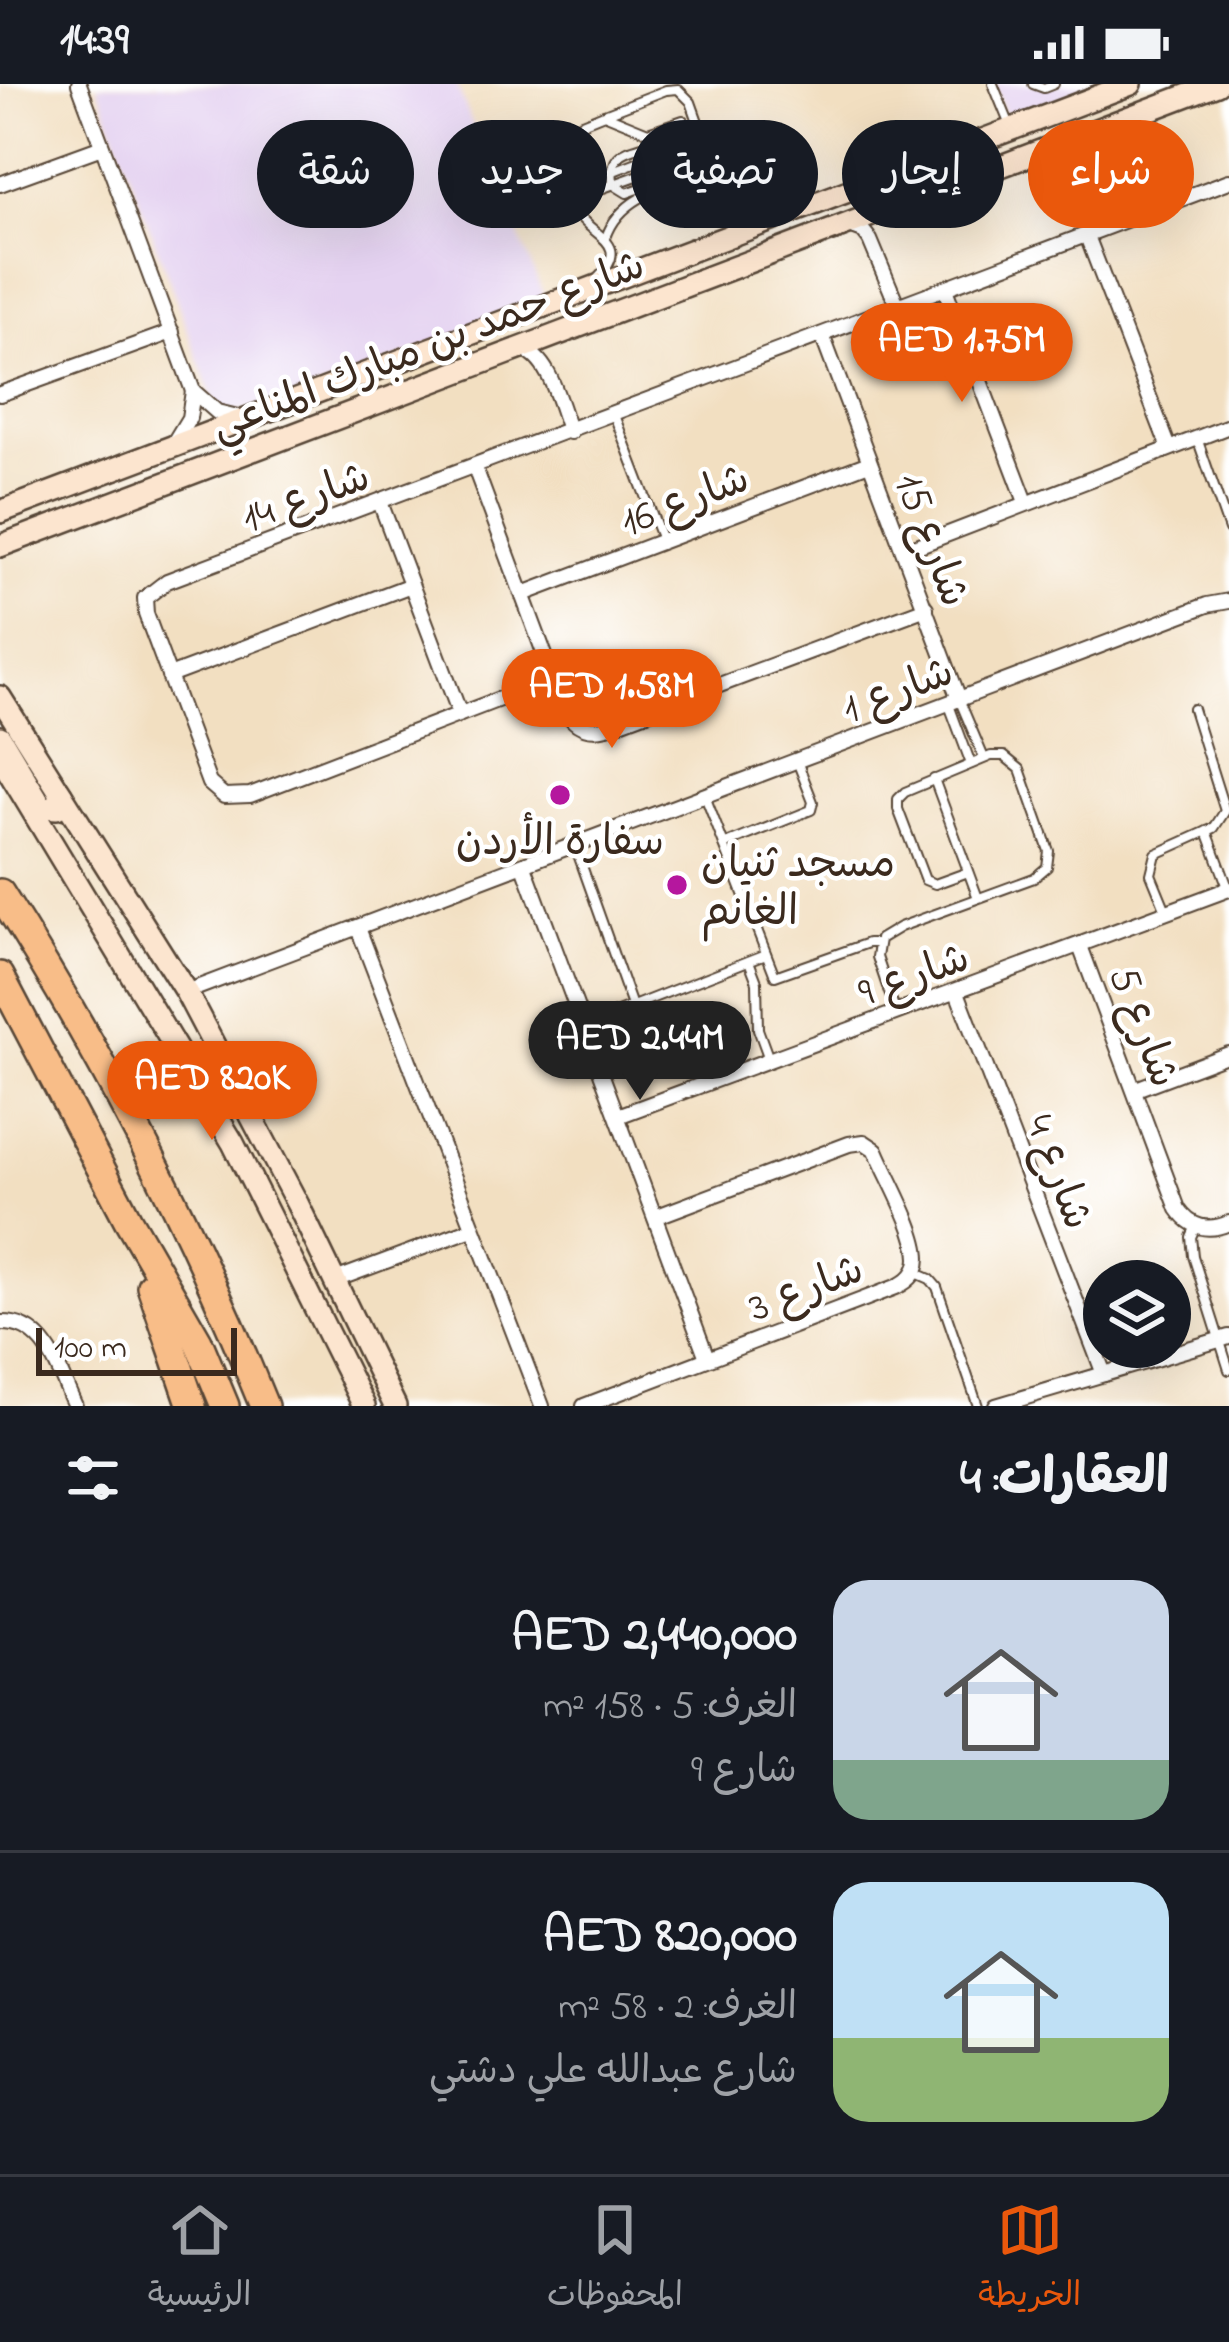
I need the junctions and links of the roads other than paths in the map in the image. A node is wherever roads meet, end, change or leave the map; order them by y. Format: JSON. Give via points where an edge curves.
{"nodes":[{"id":1,"x":993,"y":84,"type":"edge"},
{"id":2,"x":1033,"y":84,"type":"edge"},
{"id":3,"x":1054,"y":84,"type":"edge"},
{"id":4,"x":1131,"y":84,"type":"edge"},
{"id":5,"x":1217,"y":84,"type":"edge"},
{"id":6,"x":80,"y":86,"type":"edge"},
{"id":7,"x":1195,"y":90,"type":"edge"},
{"id":8,"x":604,"y":114,"type":"junction"},
{"id":9,"x":589,"y":120,"type":"edge"},
{"id":10,"x":696,"y":120,"type":"edge"},
{"id":11,"x":631,"y":125,"type":"edge"},
{"id":12,"x":1012,"y":129,"type":"junction"},
{"id":13,"x":1004,"y":132,"type":"edge"},
{"id":14,"x":102,"y":147,"type":"junction"},
{"id":15,"x":631,"y":151,"type":"edge"},
{"id":16,"x":631,"y":164,"type":"edge"},
{"id":17,"x":1004,"y":164,"type":"edge"},
{"id":18,"x":611,"y":172,"type":"junction"},
{"id":19,"x":631,"y":178,"type":"edge"},
{"id":20,"x":0,"y":184,"type":"edge"},
{"id":21,"x":613,"y":184,"type":"junction"},
{"id":22,"x":1228,"y":186,"type":"edge"},
{"id":23,"x":607,"y":187,"type":"edge"},
{"id":24,"x":842,"y":194,"type":"edge"},
{"id":25,"x":631,"y":196,"type":"edge"},
{"id":26,"x":628,"y":197,"type":"junction"},
{"id":27,"x":842,"y":227,"type":"edge"},
{"id":28,"x":593,"y":228,"type":"edge"},
{"id":29,"x":855,"y":228,"type":"edge"},
{"id":30,"x":871,"y":228,"type":"edge"},
{"id":31,"x":1087,"y":236,"type":"junction"},
{"id":32,"x":606,"y":238,"type":"junction"},
{"id":33,"x":870,"y":240,"type":"junction"},
{"id":34,"x":945,"y":290,"type":"junction"},
{"id":35,"x":556,"y":303,"type":"junction"},
{"id":36,"x":898,"y":307,"type":"junction"},
{"id":37,"x":172,"y":332,"type":"junction"},
{"id":38,"x":822,"y":335,"type":"junction"},
{"id":39,"x":553,"y":336,"type":"junction"},
{"id":40,"x":517,"y":351,"type":"junction"},
{"id":41,"x":542,"y":363,"type":"junction"},
{"id":42,"x":194,"y":391,"type":"junction"},
{"id":43,"x":0,"y":394,"type":"edge"},
{"id":44,"x":614,"y":415,"type":"junction"},
{"id":45,"x":248,"y":418,"type":"junction"},
{"id":46,"x":1229,"y":426,"type":"edge"},
{"id":47,"x":570,"y":432,"type":"junction"},
{"id":48,"x":1197,"y":438,"type":"junction"},
{"id":49,"x":170,"y":448,"type":"junction"},
{"id":50,"x":1168,"y":448,"type":"junction"},
{"id":51,"x":869,"y":463,"type":"junction"},
{"id":52,"x":475,"y":467,"type":"junction"},
{"id":53,"x":380,"y":502,"type":"junction"},
{"id":54,"x":1025,"y":502,"type":"junction"},
{"id":55,"x":0,"y":512,"type":"edge"},
{"id":56,"x":1229,"y":530,"type":"edge"},
{"id":57,"x":663,"y":542,"type":"junction"},
{"id":58,"x":2,"y":545,"type":"edge"},
{"id":59,"x":904,"y":551,"type":"junction"},
{"id":60,"x":412,"y":585,"type":"junction"},
{"id":61,"x":523,"y":594,"type":"junction"},
{"id":62,"x":1229,"y":601,"type":"edge"},
{"id":63,"x":926,"y":608,"type":"junction"},
{"id":64,"x":169,"y":676,"type":"junction"},
{"id":65,"x":554,"y":678,"type":"junction"},
{"id":66,"x":0,"y":697,"type":"edge"},
{"id":67,"x":954,"y":701,"type":"junction"},
{"id":68,"x":1193,"y":709,"type":"dead end"},
{"id":69,"x":460,"y":714,"type":"junction"},
{"id":70,"x":0,"y":737,"type":"edge"},
{"id":71,"x":0,"y":757,"type":"edge"},
{"id":72,"x":984,"y":758,"type":"junction"},
{"id":73,"x":797,"y":761,"type":"junction"},
{"id":74,"x":971,"y":764,"type":"junction"},
{"id":75,"x":934,"y":779,"type":"junction"},
{"id":76,"x":61,"y":794,"type":"junction"},
{"id":77,"x":705,"y":796,"type":"junction"},
{"id":78,"x":1207,"y":831,"type":"junction"},
{"id":79,"x":724,"y":845,"type":"junction"},
{"id":80,"x":574,"y":846,"type":"junction"},
{"id":81,"x":61,"y":855,"type":"junction"},
{"id":82,"x":524,"y":866,"type":"junction"},
{"id":83,"x":968,"y":872,"type":"junction"},
{"id":84,"x":1229,"y":890,"type":"edge"},
{"id":85,"x":0,"y":892,"type":"edge"},
{"id":86,"x":978,"y":898,"type":"junction"},
{"id":87,"x":1167,"y":913,"type":"junction"},
{"id":88,"x":137,"y":916,"type":"junction"},
{"id":89,"x":358,"y":928,"type":"junction"},
{"id":90,"x":878,"y":943,"type":"junction"},
{"id":91,"x":1081,"y":946,"type":"junction"},
{"id":92,"x":766,"y":954,"type":"junction"},
{"id":93,"x":749,"y":961,"type":"junction"},
{"id":94,"x":0,"y":976,"type":"edge"},
{"id":95,"x":186,"y":992,"type":"junction"},
{"id":96,"x":957,"y":992,"type":"junction"},
{"id":97,"x":632,"y":1006,"type":"junction"},
{"id":98,"x":896,"y":1014,"type":"junction"},
{"id":99,"x":163,"y":1023,"type":"junction"},
{"id":100,"x":584,"y":1024,"type":"junction"},
{"id":101,"x":1229,"y":1054,"type":"edge"},
{"id":102,"x":770,"y":1061,"type":"junction"},
{"id":103,"x":1136,"y":1089,"type":"junction"},
{"id":104,"x":618,"y":1116,"type":"junction"},
{"id":105,"x":266,"y":1143,"type":"junction"},
{"id":106,"x":655,"y":1217,"type":"junction"},
{"id":107,"x":128,"y":1220,"type":"junction"},
{"id":108,"x":1229,"y":1223,"type":"edge"},
{"id":109,"x":1196,"y":1226,"type":"junction"},
{"id":110,"x":472,"y":1229,"type":"junction"},
{"id":111,"x":914,"y":1272,"type":"junction"},
{"id":112,"x":335,"y":1280,"type":"junction"},
{"id":113,"x":305,"y":1286,"type":"junction"},
{"id":114,"x":0,"y":1323,"type":"edge"},
{"id":115,"x":1225,"y":1339,"type":"edge"},
{"id":116,"x":707,"y":1358,"type":"junction"},
{"id":117,"x":1229,"y":1370,"type":"edge"},
{"id":118,"x":1104,"y":1374,"type":"junction"},
{"id":119,"x":74,"y":1406,"type":"edge"},
{"id":120,"x":192,"y":1406,"type":"edge"},
{"id":121,"x":225,"y":1406,"type":"edge"},
{"id":122,"x":264,"y":1406,"type":"edge"},
{"id":123,"x":364,"y":1406,"type":"edge"},
{"id":124,"x":377,"y":1406,"type":"edge"},
{"id":125,"x":395,"y":1406,"type":"edge"},
{"id":126,"x":542,"y":1406,"type":"edge"},
{"id":127,"x":584,"y":1406,"type":"edge"},
{"id":128,"x":978,"y":1406,"type":"edge"},
{"id":129,"x":996,"y":1406,"type":"edge"}],
"edges":[{"from":1,"to":12,"type":"lane"},
{"from":2,"to":3,"type":"lane"},
{"from":4,"to":12,"type":"street","name":"شارع حمد بن مبارك المناعي"},
{"from":5,"to":7,"type":"street","name":"شارع حمد بن مبارك المناعي"},
{"from":6,"to":14,"type":"street"},
{"from":7,"to":17,"type":"street","name":"شارع حمد بن مبارك المناعي"},
{"from":8,"to":9,"type":"lane"},
{"from":8,"to":10,"type":"lane","via":[[678,89]]},
{"from":8,"to":11,"type":"lane"},
{"from":12,"to":13,"type":"street","name":"شارع حمد بن مبارك المناعي"},
{"from":14,"to":20,"type":"street"},
{"from":14,"to":37,"type":"street"},
{"from":15,"to":18,"type":"lane","via":[[617,156]]},
{"from":16,"to":18,"type":"lane"},
{"from":18,"to":21,"type":"lane"},
{"from":19,"to":21,"type":"lane"},
{"from":21,"to":23,"type":"lane"},
{"from":21,"to":26,"type":"lane"},
{"from":22,"to":31,"type":"street","name":"شارع 14"},
{"from":24,"to":35,"type":"street","name":"شارع حمد بن مبارك المناعي"},
{"from":25,"to":26,"type":"lane"},
{"from":26,"to":32,"type":"lane"},
{"from":27,"to":39,"type":"street","name":"شارع حمد بن مبارك المناعي"},
{"from":28,"to":32,"type":"lane"},
{"from":29,"to":33,"type":"street"},
{"from":30,"to":33,"type":"street"},
{"from":31,"to":34,"type":"street","name":"شارع 14"},
{"from":31,"to":50,"type":"street"},
{"from":32,"to":35,"type":"lane","via":[[604,271]]},
{"from":33,"to":36,"type":"street"},
{"from":34,"to":36,"type":"street","name":"شارع 14"},
{"from":34,"to":54,"type":"street"},
{"from":35,"to":45,"type":"street","name":"شارع حمد بن مبارك المناعي"},
{"from":36,"to":38,"type":"street","name":"شارع 14"},
{"from":37,"to":42,"type":"street"},
{"from":37,"to":43,"type":"street"},
{"from":38,"to":44,"type":"street","name":"شارع 14"},
{"from":38,"to":51,"type":"street","name":"شارع 15"},
{"from":39,"to":40,"type":"street","name":"شارع حمد بن مبارك المناعي"},
{"from":39,"to":41,"type":"street"},
{"from":40,"to":41,"type":"street"},
{"from":40,"to":58,"type":"street","name":"شارع حمد بن مبارك المناعي"},
{"from":41,"to":47,"type":"street"},
{"from":42,"to":45,"type":"street","via":[[217,412]]},
{"from":42,"to":49,"type":"street","via":[[186,426]]},
{"from":44,"to":47,"type":"street","name":"شارع 14"},
{"from":44,"to":57,"type":"lane"},
{"from":45,"to":49,"type":"street","name":"شارع حمد بن مبارك المناعي"},
{"from":46,"to":48,"type":"street"},
{"from":47,"to":52,"type":"street","name":"شارع 14"},
{"from":48,"to":50,"type":"street"},
{"from":48,"to":56,"type":"lane"},
{"from":49,"to":55,"type":"street","name":"شارع حمد بن مبارك المناعي"},
{"from":50,"to":54,"type":"street"},
{"from":51,"to":57,"type":"street","name":"شارع 16"},
{"from":51,"to":59,"type":"street","name":"شارع 15"},
{"from":52,"to":53,"type":"street","name":"شارع 14"},
{"from":52,"to":61,"type":"street"},
{"from":53,"to":60,"type":"street"},
{"from":53,"to":64,"type":"street","name":"شارع 14","via":[[151,590],[145,608]]},
{"from":54,"to":59,"type":"street"},
{"from":57,"to":61,"type":"street","name":"شارع 16"},
{"from":59,"to":63,"type":"street","name":"شارع 15"},
{"from":60,"to":64,"type":"street"},
{"from":60,"to":69,"type":"street"},
{"from":61,"to":65,"type":"street"},
{"from":62,"to":67,"type":"street","name":"شارع 1"},
{"from":63,"to":65,"type":"street","via":[[598,729],[569,716]]},
{"from":63,"to":67,"type":"street","name":"شارع 15"},
{"from":64,"to":69,"type":"street","name":"شارع 14","via":[[211,788],[224,796],[250,795]]},
{"from":65,"to":69,"type":"street","name":"شارع 14"},
{"from":66,"to":76,"type":"street"},
{"from":67,"to":72,"type":"lane"},
{"from":67,"to":73,"type":"street","name":"شارع 1"},
{"from":67,"to":74,"type":"lane"},
{"from":68,"to":78,"type":"lane","via":[[1226,804]]},
{"from":70,"to":76,"type":"street","via":[[42,807],[57,808]]},
{"from":71,"to":81,"type":"street"},
{"from":72,"to":74,"type":"lane"},
{"from":72,"to":86,"type":"lane","via":[[1004,756],[1020,769],[1050,859],[1042,874]]},
{"from":73,"to":77,"type":"street","name":"شارع 1"},
{"from":73,"to":79,"type":"lane","via":[[811,810]]},
{"from":74,"to":75,"type":"lane"},
{"from":75,"to":83,"type":"lane"},
{"from":75,"to":83,"type":"lane","via":[[901,795],[898,809],[928,882]]},
{"from":76,"to":88,"type":"street"},
{"from":77,"to":79,"type":"lane"},
{"from":77,"to":80,"type":"street","name":"شارع 1"},
{"from":78,"to":84,"type":"lane"},
{"from":78,"to":87,"type":"lane","via":[[1153,861]]},
{"from":79,"to":92,"type":"lane"},
{"from":80,"to":82,"type":"street","name":"شارع 1"},
{"from":80,"to":97,"type":"lane"},
{"from":81,"to":88,"type":"street","via":[[62,842],[79,841]]},
{"from":81,"to":99,"type":"street"},
{"from":82,"to":89,"type":"street","name":"شارع 1"},
{"from":82,"to":100,"type":"street","name":"شارع 3"},
{"from":83,"to":86,"type":"lane"},
{"from":84,"to":87,"type":"street","name":"شارع 9"},
{"from":85,"to":122,"type":"highway","via":[[138,1132]]},
{"from":86,"to":90,"type":"lane"},
{"from":87,"to":91,"type":"street","name":"شارع 9"},
{"from":88,"to":95,"type":"street"},
{"from":89,"to":95,"type":"street","name":"شارع 1"},
{"from":89,"to":110,"type":"street"},
{"from":90,"to":92,"type":"lane","via":[[778,977]]},
{"from":90,"to":98,"type":"lane"},
{"from":91,"to":96,"type":"street","name":"شارع 9"},
{"from":91,"to":103,"type":"street","name":"شارع 5"},
{"from":92,"to":93,"type":"lane"},
{"from":93,"to":97,"type":"lane"},
{"from":93,"to":102,"type":"lane"},
{"from":94,"to":107,"type":"highway"},
{"from":95,"to":105,"type":"street"},
{"from":96,"to":98,"type":"street","name":"شارع 9"},
{"from":96,"to":118,"type":"street","name":"شارع 4"},
{"from":97,"to":100,"type":"lane"},
{"from":98,"to":102,"type":"street","name":"شارع 9"},
{"from":99,"to":105,"type":"street","via":[[201,1063],[248,1149],[261,1151]]},
{"from":99,"to":113,"type":"street"},
{"from":100,"to":104,"type":"street","name":"شارع 3"},
{"from":101,"to":103,"type":"street"},
{"from":102,"to":104,"type":"street","name":"شارع 9"},
{"from":103,"to":109,"type":"street","name":"شارع 5","via":[[1178,1209]]},
{"from":104,"to":106,"type":"street","name":"شارع 3"},
{"from":105,"to":112,"type":"street"},
{"from":106,"to":111,"type":"street","name":"شارع 3","via":[[864,1142],[876,1150],[914,1240]]},
{"from":106,"to":116,"type":"street","name":"شارع 3"},
{"from":107,"to":120,"type":"highway"},
{"from":107,"to":121,"type":"highway","via":[[198,1341]]},
{"from":108,"to":109,"type":"street"},
{"from":109,"to":115,"type":"lane","via":[[1192,1256]]},
{"from":110,"to":112,"type":"street"},
{"from":110,"to":126,"type":"street"},
{"from":111,"to":116,"type":"street","name":"شارع 3","via":[[896,1287]]},
{"from":111,"to":128,"type":"lane","via":[[937,1287]]},
{"from":112,"to":125,"type":"street"},
{"from":113,"to":123,"type":"street"},
{"from":113,"to":124,"type":"street","via":[[336,1322]]},
{"from":114,"to":119,"type":"street","via":[[20,1324],[40,1338]]},
{"from":115,"to":117,"type":"lane"},
{"from":115,"to":118,"type":"street"},
{"from":116,"to":127,"type":"street","name":"شارع 3"},
{"from":118,"to":129,"type":"street"}]}
